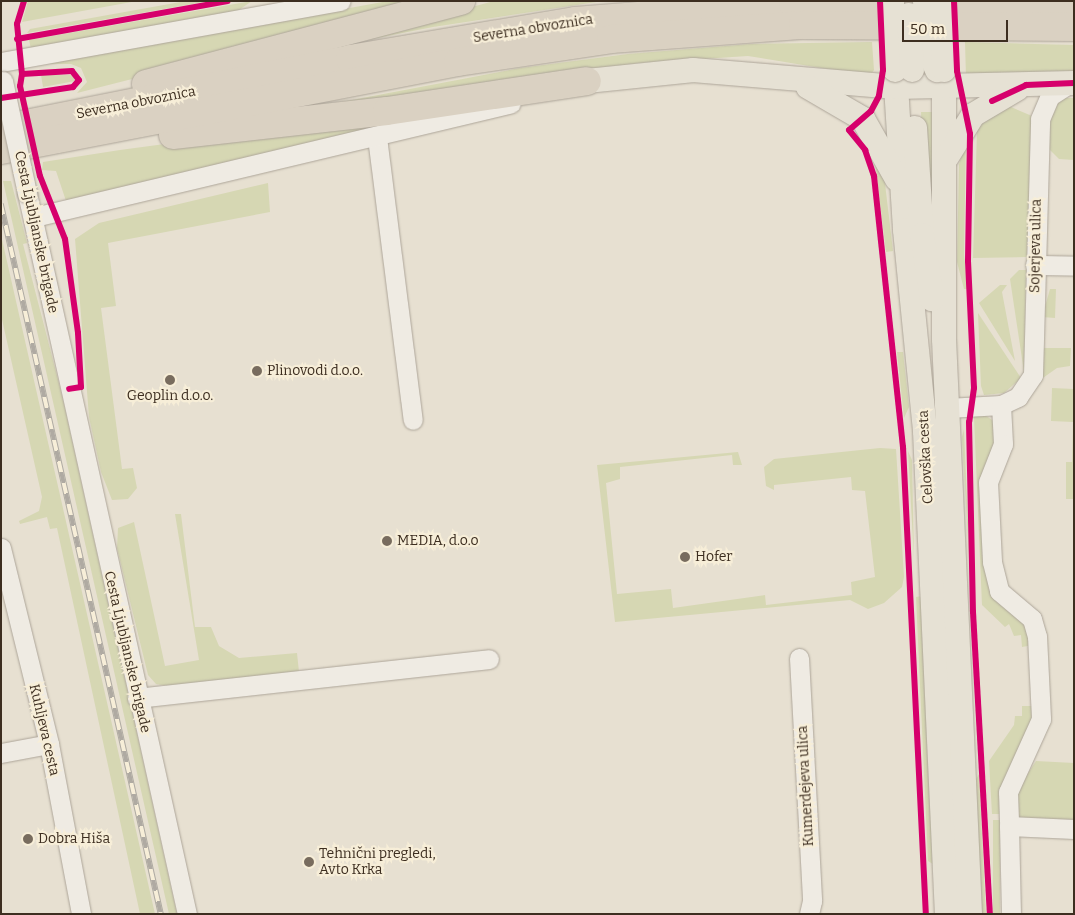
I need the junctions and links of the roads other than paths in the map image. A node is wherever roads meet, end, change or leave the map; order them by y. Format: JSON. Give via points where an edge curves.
{"nodes":[{"id":1,"x":342,"y":1,"type":"edge"},
{"id":2,"x":461,"y":1,"type":"edge"},
{"id":3,"x":892,"y":1,"type":"edge"},
{"id":4,"x":909,"y":1,"type":"edge"},
{"id":5,"x":925,"y":1,"type":"edge"},
{"id":6,"x":942,"y":1,"type":"edge"},
{"id":7,"x":1074,"y":5,"type":"edge"},
{"id":8,"x":272,"y":8,"type":"edge"},
{"id":9,"x":1074,"y":27,"type":"edge"},
{"id":10,"x":1,"y":62,"type":"edge"},
{"id":11,"x":788,"y":77,"type":"junction"},
{"id":12,"x":2,"y":78,"type":"edge"},
{"id":13,"x":904,"y":79,"type":"junction"},
{"id":14,"x":945,"y":79,"type":"junction"},
{"id":15,"x":587,"y":81,"type":"junction"},
{"id":16,"x":1072,"y":84,"type":"edge"},
{"id":17,"x":1026,"y":85,"type":"junction"},
{"id":18,"x":1,"y":129,"type":"edge"},
{"id":19,"x":50,"y":131,"type":"junction"},
{"id":20,"x":377,"y":137,"type":"junction"},
{"id":21,"x":1,"y":150,"type":"edge"},
{"id":22,"x":945,"y":161,"type":"junction"},
{"id":23,"x":902,"y":187,"type":"junction"},
{"id":24,"x":34,"y":217,"type":"junction"},
{"id":25,"x":1035,"y":265,"type":"junction"},
{"id":26,"x":1074,"y":266,"type":"edge"},
{"id":27,"x":944,"y":339,"type":"junction"},
{"id":28,"x":1001,"y":406,"type":"junction"},
{"id":29,"x":947,"y":408,"type":"junction"},
{"id":30,"x":413,"y":420,"type":"dead end"},
{"id":31,"x":1,"y":548,"type":"edge"},
{"id":32,"x":799,"y":658,"type":"dead end"},
{"id":33,"x":489,"y":659,"type":"dead end"},
{"id":34,"x":137,"y":698,"type":"junction"},
{"id":35,"x":49,"y":744,"type":"junction"},
{"id":36,"x":1,"y":753,"type":"edge"},
{"id":37,"x":1009,"y":826,"type":"junction"},
{"id":38,"x":1074,"y":829,"type":"edge"},
{"id":39,"x":81,"y":914,"type":"edge"},
{"id":40,"x":187,"y":914,"type":"edge"},
{"id":41,"x":809,"y":914,"type":"edge"},
{"id":42,"x":947,"y":914,"type":"edge"},
{"id":43,"x":970,"y":914,"type":"edge"},
{"id":44,"x":1011,"y":914,"type":"edge"}],
"edges":[{"from":1,"to":8,"type":"street"},
{"from":2,"to":19,"type":"highway","via":[[89,99]]},
{"from":3,"to":13,"type":"main road","name":"Celovška cesta","bridge":true},
{"from":4,"to":13,"type":"main road","bridge":true},
{"from":5,"to":14,"type":"main road","bridge":true,"via":[[928,49]]},
{"from":6,"to":14,"type":"main road","name":"Celovška cesta","bridge":true},
{"from":7,"to":19,"type":"highway","name":"Severna obvoznica","via":[[793,4],[585,20],[350,59]]},
{"from":8,"to":10,"type":"street"},
{"from":9,"to":19,"type":"highway","name":"Severna obvoznica","via":[[803,25],[611,39]]},
{"from":11,"to":13,"type":"main road"},
{"from":11,"to":15,"type":"main road","via":[[693,70]]},
{"from":11,"to":23,"type":"main road","via":[[836,100],[863,119]]},
{"from":12,"to":24,"type":"street","name":"Cesta Ljubljanske brigade","bridge":true},
{"from":13,"to":14,"type":"main road"},
{"from":13,"to":23,"type":"main road","name":"Celovška cesta"},
{"from":13,"to":27,"type":"main road","via":[[930,292]]},
{"from":14,"to":17,"type":"main road"},
{"from":14,"to":22,"type":"main road","name":"Celovška cesta"},
{"from":15,"to":19,"type":"highway","via":[[387,111],[97,145]]},
{"from":15,"to":20,"type":"street"},
{"from":16,"to":17,"type":"main road"},
{"from":16,"to":25,"type":"street","name":"Sojerjeva ulica","via":[[1050,96],[1040,119]]},
{"from":17,"to":22,"type":"main road","via":[[984,105],[973,115]]},
{"from":18,"to":19,"type":"highway","name":"Severna obvoznica"},
{"from":19,"to":21,"type":"highway","name":"Severna obvoznica"},
{"from":20,"to":24,"type":"street"},
{"from":20,"to":30,"type":"street"},
{"from":22,"to":27,"type":"main road","name":"Celovška cesta"},
{"from":23,"to":42,"type":"main road","name":"Celovška cesta","via":[[925,431]]},
{"from":24,"to":34,"type":"street","name":"Cesta Ljubljanske brigade"},
{"from":25,"to":26,"type":"street"},
{"from":25,"to":28,"type":"street","name":"Sojerjeva ulica","via":[[1033,375],[1018,397]]},
{"from":27,"to":29,"type":"main road","name":"Celovška cesta"},
{"from":28,"to":29,"type":"street"},
{"from":28,"to":37,"type":"street","via":[[1003,444],[988,482],[992,562],[999,591],[1035,624],[1041,708],[1039,727],[1008,792]]},
{"from":29,"to":43,"type":"main road","name":"Celovška cesta"},
{"from":31,"to":35,"type":"street","name":"Kuhljeva cesta"},
{"from":32,"to":41,"type":"street","name":"Kumerdejeva ulica","via":[[812,901]]},
{"from":33,"to":34,"type":"street"},
{"from":34,"to":40,"type":"street","name":"Cesta Ljubljanske brigade"},
{"from":35,"to":36,"type":"street"},
{"from":35,"to":39,"type":"street","name":"Kuhljeva cesta"},
{"from":37,"to":38,"type":"street"},
{"from":37,"to":44,"type":"street"}]}
